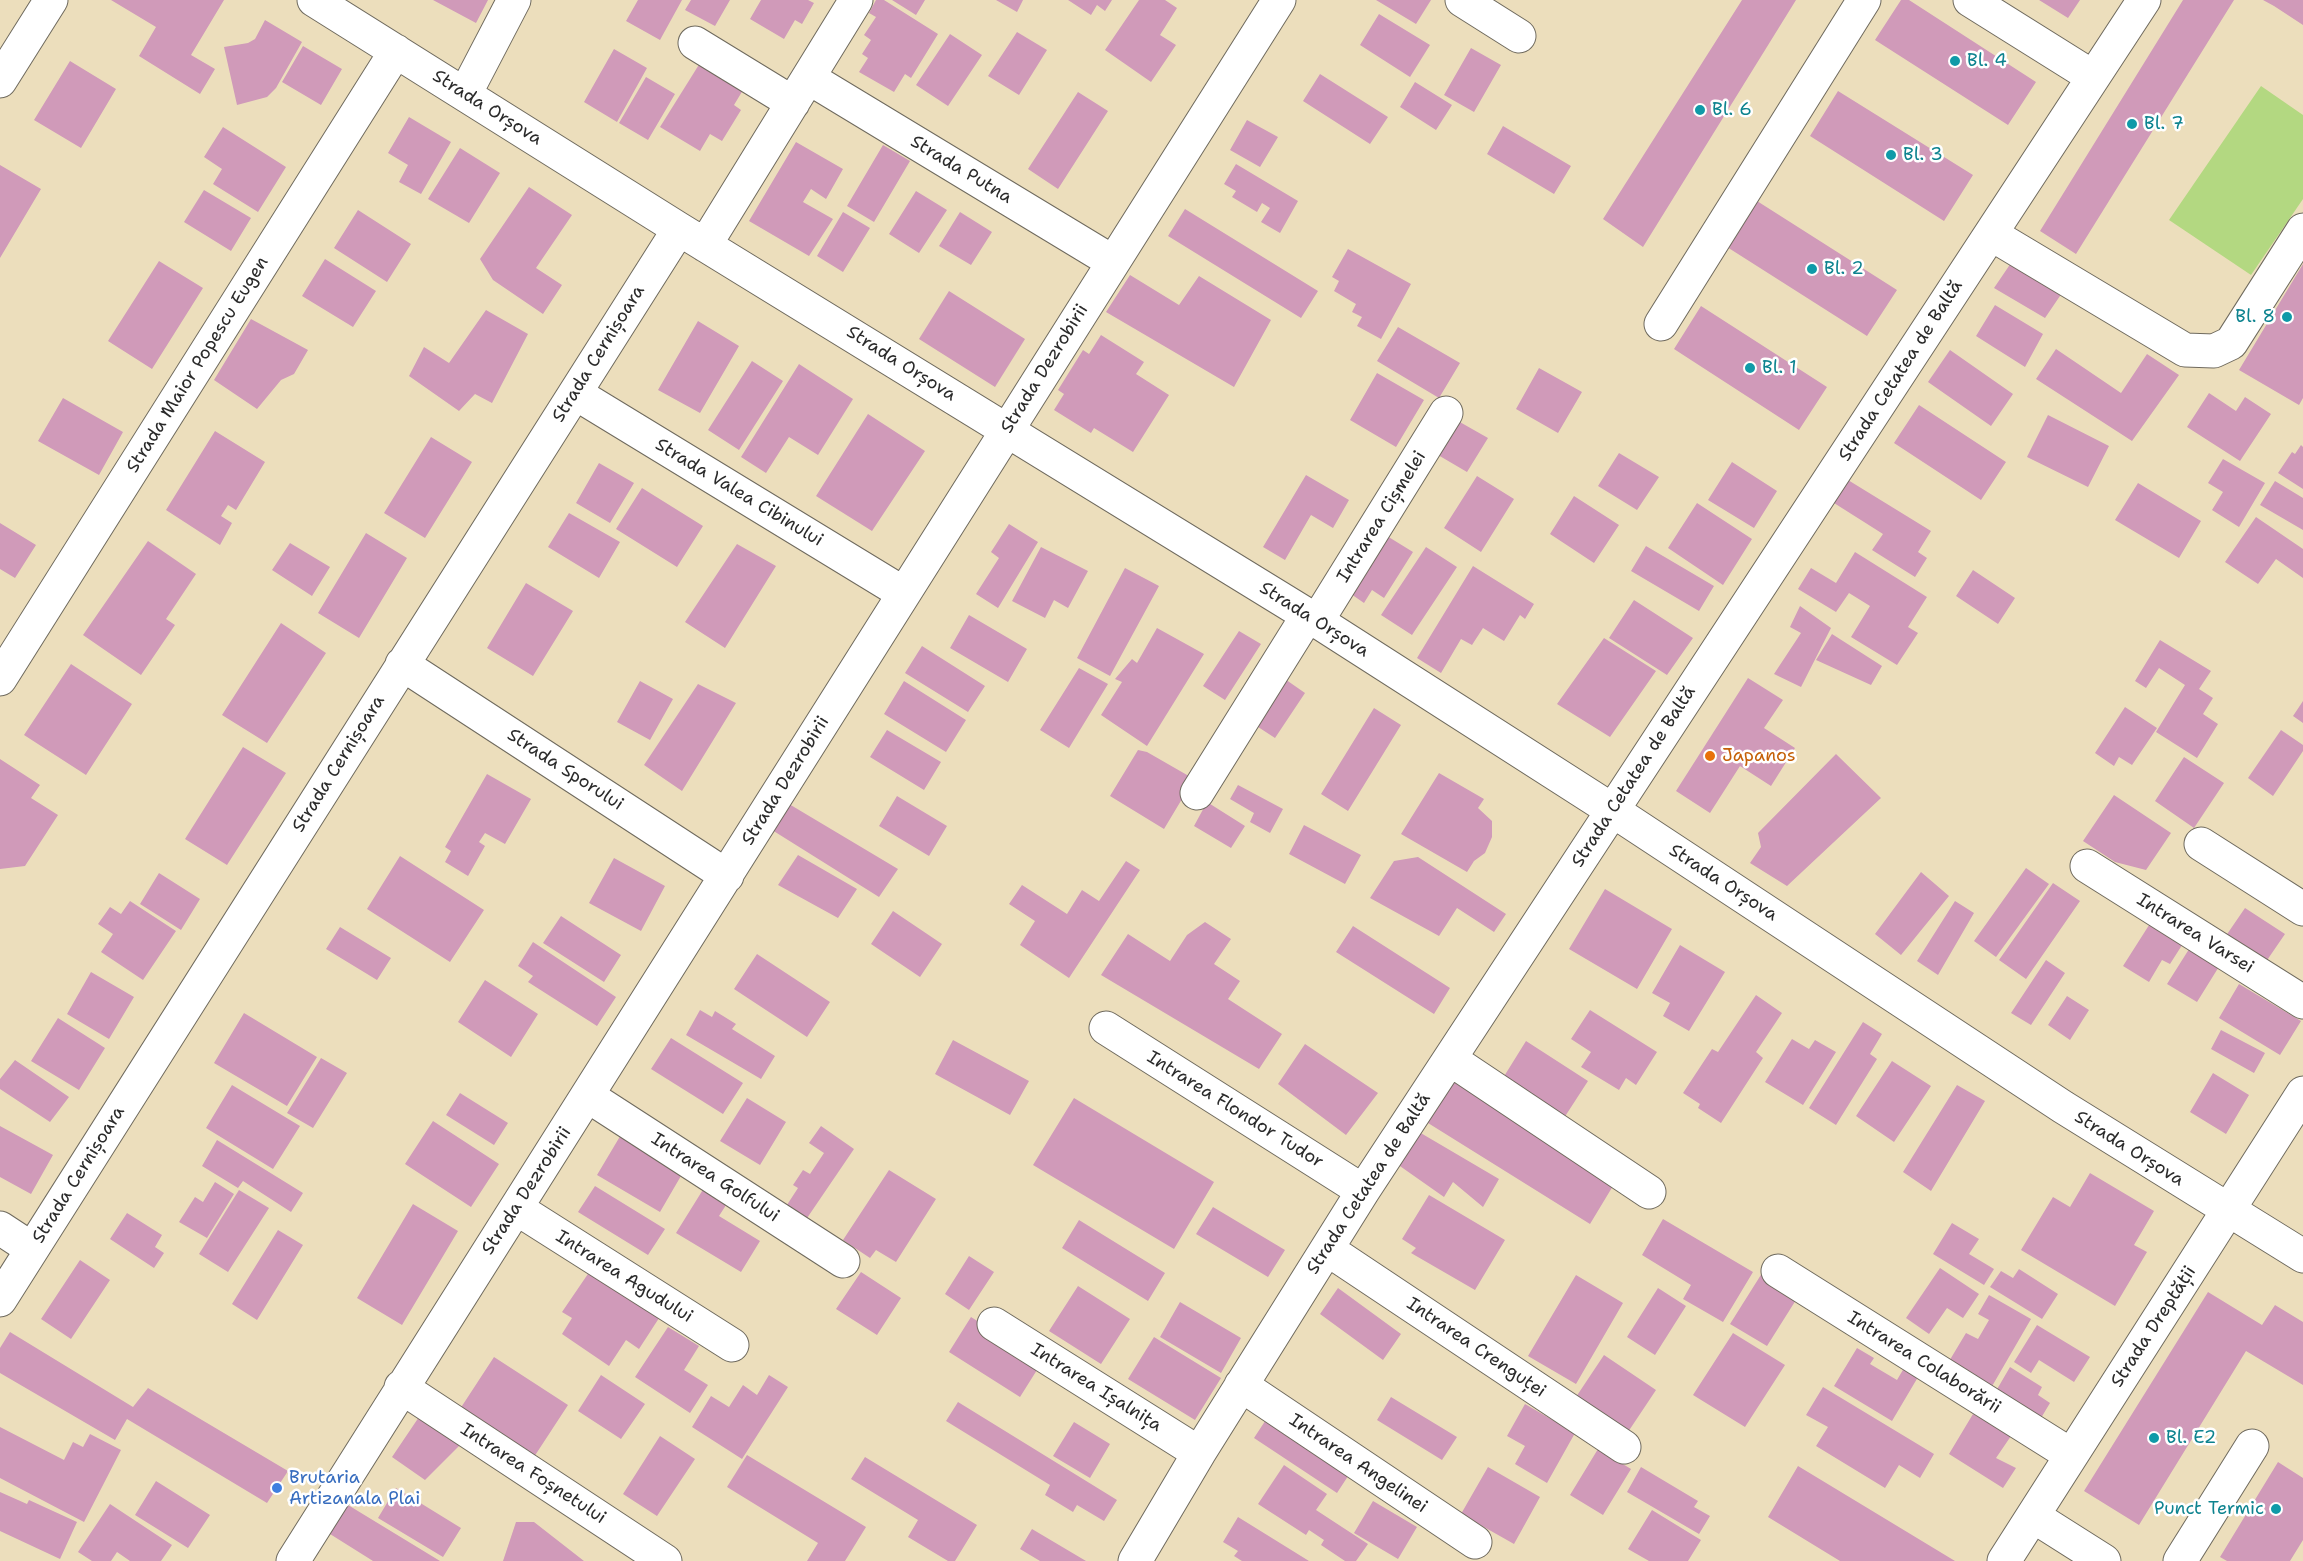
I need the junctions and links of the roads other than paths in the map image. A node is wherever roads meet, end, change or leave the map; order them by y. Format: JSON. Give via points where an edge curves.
{"nodes":[{"id":1,"x":51,"y":0,"type":"edge"},
{"id":2,"x":314,"y":0,"type":"edge"},
{"id":3,"x":514,"y":0,"type":"edge"},
{"id":4,"x":856,"y":0,"type":"edge"},
{"id":5,"x":1279,"y":0,"type":"edge"},
{"id":6,"x":1462,"y":0,"type":"edge"},
{"id":7,"x":1863,"y":0,"type":"edge"},
{"id":8,"x":1970,"y":0,"type":"edge"},
{"id":9,"x":2144,"y":0,"type":"edge"},
{"id":10,"x":1519,"y":36,"type":"dead end"},
{"id":11,"x":695,"y":43,"type":"dead end"},
{"id":12,"x":396,"y":51,"type":"junction"},
{"id":13,"x":2093,"y":77,"type":"junction"},
{"id":14,"x":0,"y":81,"type":"edge"},
{"id":15,"x":801,"y":90,"type":"junction"},
{"id":16,"x":465,"y":94,"type":"junction"},
{"id":17,"x":2303,"y":230,"type":"edge"},
{"id":18,"x":1991,"y":234,"type":"junction"},
{"id":19,"x":692,"y":237,"type":"junction"},
{"id":20,"x":1113,"y":262,"type":"junction"},
{"id":21,"x":1661,"y":324,"type":"dead end"},
{"id":22,"x":575,"y":393,"type":"junction"},
{"id":23,"x":1446,"y":413,"type":"dead end"},
{"id":24,"x":1008,"y":430,"type":"junction"},
{"id":25,"x":903,"y":593,"type":"junction"},
{"id":26,"x":1313,"y":618,"type":"junction"},
{"id":27,"x":402,"y":664,"type":"junction"},
{"id":28,"x":0,"y":679,"type":"edge"},
{"id":29,"x":1197,"y":793,"type":"dead end"},
{"id":30,"x":1612,"y":810,"type":"junction"},
{"id":31,"x":2201,"y":844,"type":"dead end"},
{"id":32,"x":2087,"y":866,"type":"dead end"},
{"id":33,"x":727,"y":876,"type":"junction"},
{"id":34,"x":2303,"y":909,"type":"edge"},
{"id":35,"x":2303,"y":1002,"type":"edge"},
{"id":36,"x":1106,"y":1028,"type":"dead end"},
{"id":37,"x":1450,"y":1059,"type":"junction"},
{"id":38,"x":2303,"y":1094,"type":"edge"},
{"id":39,"x":588,"y":1096,"type":"junction"},
{"id":40,"x":1364,"y":1191,"type":"junction"},
{"id":41,"x":1649,"y":1192,"type":"dead end"},
{"id":42,"x":516,"y":1208,"type":"junction"},
{"id":43,"x":2227,"y":1212,"type":"junction"},
{"id":44,"x":0,"y":1228,"type":"edge"},
{"id":45,"x":32,"y":1249,"type":"junction"},
{"id":46,"x":1328,"y":1249,"type":"junction"},
{"id":47,"x":2303,"y":1256,"type":"edge"},
{"id":48,"x":843,"y":1261,"type":"dead end"},
{"id":49,"x":1778,"y":1271,"type":"dead end"},
{"id":50,"x":0,"y":1300,"type":"edge"},
{"id":51,"x":994,"y":1324,"type":"dead end"},
{"id":52,"x":732,"y":1346,"type":"dead end"},
{"id":53,"x":1241,"y":1385,"type":"junction"},
{"id":54,"x":401,"y":1387,"type":"junction"},
{"id":55,"x":2252,"y":1446,"type":"dead end"},
{"id":56,"x":1624,"y":1447,"type":"dead end"},
{"id":57,"x":1199,"y":1453,"type":"junction"},
{"id":58,"x":2071,"y":1455,"type":"junction"},
{"id":59,"x":2033,"y":1516,"type":"junction"},
{"id":60,"x":1475,"y":1542,"type":"dead end"},
{"id":61,"x":293,"y":1561,"type":"edge"},
{"id":62,"x":665,"y":1561,"type":"edge"},
{"id":63,"x":1135,"y":1561,"type":"edge"},
{"id":64,"x":2004,"y":1561,"type":"edge"},
{"id":65,"x":2104,"y":1561,"type":"edge"},
{"id":66,"x":2180,"y":1561,"type":"edge"}],
"edges":[{"from":1,"to":14,"type":"street"},
{"from":2,"to":12,"type":"street","name":"Strada Orșova"},
{"from":3,"to":16,"type":"street"},
{"from":4,"to":15,"type":"street","name":"Strada Cernișoara"},
{"from":5,"to":20,"type":"street","name":"Strada Dezrobirii"},
{"from":6,"to":10,"type":"street"},
{"from":7,"to":21,"type":"street"},
{"from":8,"to":13,"type":"street"},
{"from":9,"to":13,"type":"street","name":"Strada Cetatea de Baltă"},
{"from":11,"to":15,"type":"street","name":"Strada Putna"},
{"from":12,"to":16,"type":"street","name":"Strada Orșova"},
{"from":12,"to":28,"type":"street","name":"Strada Maior Popescu Eugen"},
{"from":13,"to":18,"type":"street","name":"Strada Cetatea de Baltă"},
{"from":15,"to":19,"type":"street","name":"Strada Cernișoara"},
{"from":15,"to":20,"type":"street","name":"Strada Putna"},
{"from":16,"to":19,"type":"street","name":"Strada Orșova"},
{"from":17,"to":18,"type":"street","via":[[2231,344],[2214,351],[2185,350]]},
{"from":18,"to":30,"type":"street","name":"Strada Cetatea de Baltă"},
{"from":19,"to":22,"type":"street","name":"Strada Cernișoara"},
{"from":19,"to":24,"type":"street","name":"Strada Orșova"},
{"from":20,"to":24,"type":"street","name":"Strada Dezrobirii"},
{"from":22,"to":25,"type":"street","name":"Strada Valea Cibinului"},
{"from":22,"to":27,"type":"street","name":"Strada Cernișoara"},
{"from":23,"to":26,"type":"street","name":"Intrarea Cișmelei"},
{"from":24,"to":25,"type":"street","name":"Strada Dezrobirii"},
{"from":24,"to":26,"type":"street","name":"Strada Orșova"},
{"from":25,"to":33,"type":"street","name":"Strada Dezrobirii"},
{"from":26,"to":29,"type":"street","name":"Intrarea Cișmelei"},
{"from":26,"to":30,"type":"street","name":"Strada Orșova"},
{"from":27,"to":33,"type":"street","name":"Strada Sporului"},
{"from":27,"to":45,"type":"street","name":"Strada Cernișoara"},
{"from":30,"to":37,"type":"street","name":"Strada Cetatea de Baltă"},
{"from":30,"to":43,"type":"street","name":"Strada Orșova"},
{"from":31,"to":34,"type":"street"},
{"from":32,"to":35,"type":"street","name":"Intrarea Varsei"},
{"from":33,"to":39,"type":"street","name":"Strada Dezrobirii"},
{"from":36,"to":40,"type":"street","name":"Intrarea Flondor Tudor"},
{"from":37,"to":40,"type":"street","name":"Strada Cetatea de Baltă"},
{"from":37,"to":41,"type":"street"},
{"from":38,"to":43,"type":"street","name":"Strada Dreptății"},
{"from":39,"to":42,"type":"street","name":"Strada Dezrobirii"},
{"from":39,"to":48,"type":"street","name":"Intrarea Golfului"},
{"from":40,"to":46,"type":"street","name":"Strada Cetatea de Baltă"},
{"from":42,"to":52,"type":"street","name":"Intrarea Agudului"},
{"from":42,"to":54,"type":"street","name":"Strada Dezrobirii"},
{"from":43,"to":47,"type":"street","name":"Strada Orșova"},
{"from":43,"to":58,"type":"street","name":"Strada Dreptății"},
{"from":44,"to":45,"type":"street"},
{"from":45,"to":50,"type":"street","name":"Strada Cernișoara"},
{"from":46,"to":53,"type":"street","name":"Strada Cetatea de Baltă"},
{"from":46,"to":56,"type":"street","name":"Intrarea Crenguței"},
{"from":49,"to":58,"type":"street","name":"Intrarea Colaborării"},
{"from":51,"to":57,"type":"street","name":"Intrarea Ișalnița"},
{"from":53,"to":57,"type":"street","name":"Strada Cetatea de Baltă"},
{"from":53,"to":60,"type":"street","name":"Intrarea Angelinei"},
{"from":54,"to":61,"type":"street","name":"Strada Dezrobirii"},
{"from":54,"to":62,"type":"street","name":"Intrarea Foșnetului"},
{"from":55,"to":66,"type":"street"},
{"from":57,"to":63,"type":"street","name":"Strada Cetatea de Baltă"},
{"from":58,"to":59,"type":"street","name":"Strada Dreptății"},
{"from":59,"to":64,"type":"street","name":"Strada Dreptății"},
{"from":59,"to":65,"type":"street"}]}
